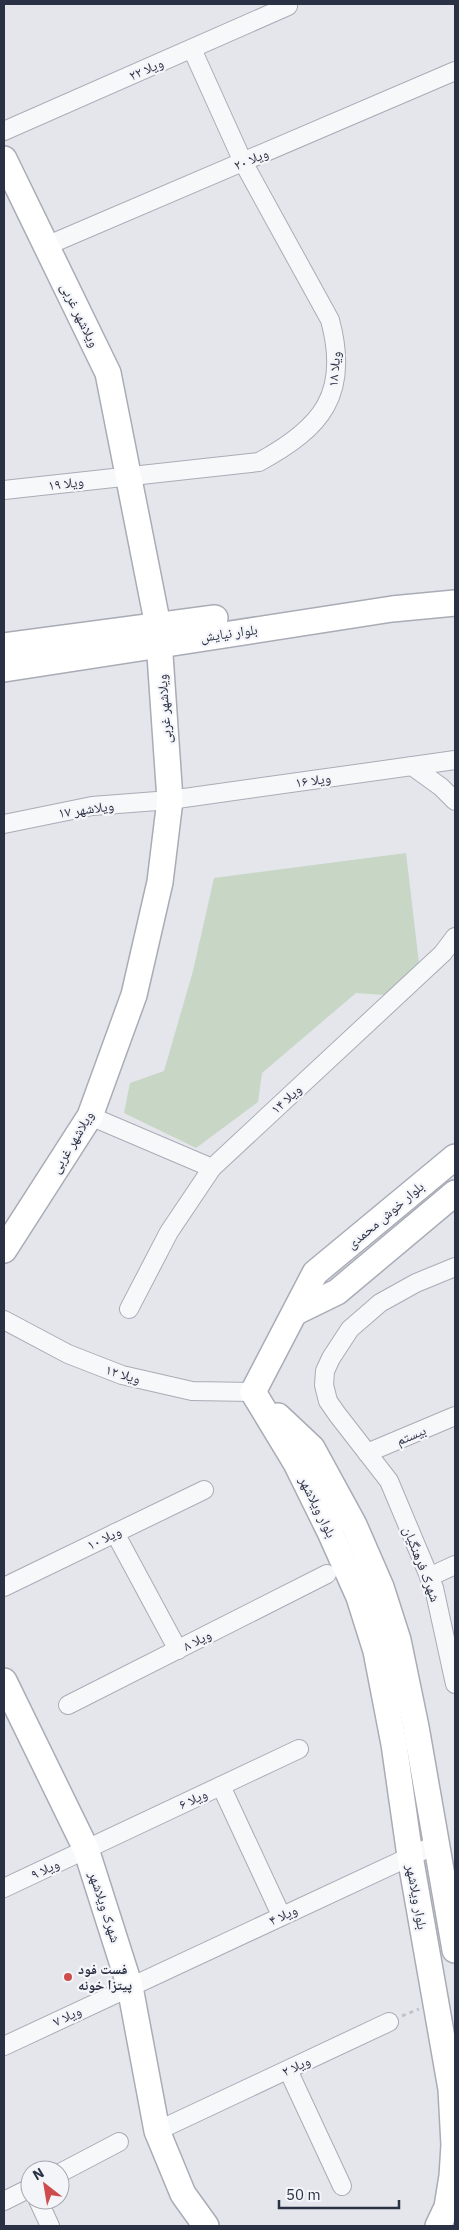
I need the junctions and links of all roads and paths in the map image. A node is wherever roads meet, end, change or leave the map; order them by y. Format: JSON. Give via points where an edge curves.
{"nodes":[{"id":1,"x":288,"y":6,"type":"dead end"},
{"id":2,"x":192,"y":49,"type":"junction"},
{"id":3,"x":455,"y":71,"type":"edge"},
{"id":4,"x":4,"y":131,"type":"edge"},
{"id":5,"x":242,"y":162,"type":"junction"},
{"id":6,"x":5,"y":164,"type":"edge"},
{"id":7,"x":46,"y":246,"type":"junction"},
{"id":8,"x":127,"y":475,"type":"junction"},
{"id":9,"x":4,"y":490,"type":"edge"},
{"id":10,"x":455,"y":587,"type":"edge"},
{"id":11,"x":391,"y":602,"type":"junction"},
{"id":12,"x":455,"y":602,"type":"edge"},
{"id":13,"x":159,"y":635,"type":"junction"},
{"id":14,"x":4,"y":646,"type":"edge"},
{"id":15,"x":4,"y":669,"type":"edge"},
{"id":16,"x":455,"y":760,"type":"edge"},
{"id":17,"x":412,"y":766,"type":"junction"},
{"id":18,"x":170,"y":800,"type":"junction"},
{"id":19,"x":455,"y":801,"type":"edge"},
{"id":20,"x":4,"y":824,"type":"edge"},
{"id":21,"x":455,"y":937,"type":"edge"},
{"id":22,"x":90,"y":1116,"type":"junction"},
{"id":23,"x":455,"y":1157,"type":"edge"},
{"id":24,"x":212,"y":1168,"type":"junction"},
{"id":25,"x":455,"y":1193,"type":"edge"},
{"id":26,"x":4,"y":1250,"type":"edge"},
{"id":27,"x":455,"y":1266,"type":"edge"},
{"id":28,"x":129,"y":1309,"type":"dead end"},
{"id":29,"x":296,"y":1312,"type":"junction"},
{"id":30,"x":4,"y":1320,"type":"edge"},
{"id":31,"x":253,"y":1392,"type":"junction"},
{"id":32,"x":455,"y":1416,"type":"edge"},
{"id":33,"x":367,"y":1453,"type":"junction"},
{"id":34,"x":204,"y":1490,"type":"dead end"},
{"id":35,"x":115,"y":1533,"type":"junction"},
{"id":36,"x":455,"y":1566,"type":"edge"},
{"id":37,"x":327,"y":1574,"type":"dead end"},
{"id":38,"x":429,"y":1577,"type":"junction"},
{"id":39,"x":4,"y":1587,"type":"edge"},
{"id":40,"x":178,"y":1650,"type":"junction"},
{"id":41,"x":4,"y":1681,"type":"edge"},
{"id":42,"x":455,"y":1684,"type":"edge"},
{"id":43,"x":68,"y":1706,"type":"dead end"},
{"id":44,"x":299,"y":1749,"type":"dead end"},
{"id":45,"x":221,"y":1786,"type":"junction"},
{"id":46,"x":437,"y":1844,"type":"junction"},
{"id":47,"x":86,"y":1849,"type":"junction"},
{"id":48,"x":410,"y":1856,"type":"junction"},
{"id":49,"x":4,"y":1888,"type":"edge"},
{"id":50,"x":282,"y":1915,"type":"junction"},
{"id":51,"x":455,"y":1950,"type":"edge"},
{"id":52,"x":130,"y":1987,"type":"junction"},
{"id":53,"x":436,"y":2002,"type":"junction"},
{"id":54,"x":389,"y":2022,"type":"joint"},
{"id":55,"x":4,"y":2046,"type":"edge"},
{"id":56,"x":288,"y":2070,"type":"junction"},
{"id":57,"x":157,"y":2131,"type":"junction"},
{"id":58,"x":119,"y":2142,"type":"dead end"},
{"id":59,"x":70,"y":2168,"type":"edge"},
{"id":60,"x":342,"y":2186,"type":"dead end"},
{"id":61,"x":20,"y":2193,"type":"edge"},
{"id":62,"x":4,"y":2201,"type":"edge"},
{"id":63,"x":43,"y":2210,"type":"edge"},
{"id":64,"x":50,"y":2226,"type":"edge"},
{"id":65,"x":206,"y":2226,"type":"edge"},
{"id":66,"x":438,"y":2226,"type":"edge"}],
"edges":[{"from":1,"to":2,"type":"street","name":"ویلا ۲۲"},
{"from":2,"to":4,"type":"street","name":"ویلا ۲۲"},
{"from":2,"to":5,"type":"street","name":"ویلا ۱۸"},
{"from":3,"to":5,"type":"street","name":"ویلا ۲۰"},
{"from":5,"to":7,"type":"street","name":"ویلا ۲۰"},
{"from":5,"to":8,"type":"street","name":"ویلا ۱۸","via":[[330,320],[336,344],[336,372],[331,399],[318,419],[299,436],[259,462]]},
{"from":6,"to":7,"type":"street","name":"ویلاشهر غربی"},
{"from":7,"to":8,"type":"street","name":"ویلاشهر غربی","via":[[108,373]]},
{"from":8,"to":9,"type":"street","name":"۱۹ ویلا"},
{"from":8,"to":13,"type":"street","name":"ویلاشهر غربی"},
{"from":10,"to":11,"type":"street","name":"بلوار نیایش"},
{"from":11,"to":12,"type":"street","name":"بلوار نیایش"},
{"from":11,"to":13,"type":"street","name":"بلوار نیایش"},
{"from":13,"to":14,"type":"street","name":"بلوار نیایش"},
{"from":13,"to":15,"type":"street","name":"بلوار نیایش"},
{"from":13,"to":18,"type":"street","name":"ویلاشهر غربی"},
{"from":16,"to":17,"type":"street","name":"۱۶ ویلا"},
{"from":17,"to":18,"type":"street","name":"۱۶ ویلا"},
{"from":17,"to":19,"type":"street"},
{"from":18,"to":20,"type":"street","name":"ویلاشهر ۱۷","via":[[92,806]]},
{"from":18,"to":22,"type":"street","name":"ویلاشهر غربی","via":[[160,882],[134,994]]},
{"from":21,"to":24,"type":"street","name":"۱۴ ویلا","via":[[443,953]]},
{"from":22,"to":24,"type":"street"},
{"from":22,"to":26,"type":"street","name":"ویلاشهر غربی"},
{"from":23,"to":29,"type":"street","name":"بلوار خوش محمدی","via":[[315,1273]]},
{"from":24,"to":28,"type":"street","name":"۱۴ ویلا","via":[[169,1232]]},
{"from":25,"to":29,"type":"street","name":"بلوار خوش محمدی","via":[[337,1292]]},
{"from":27,"to":33,"type":"street","name":"شهرک فرهنگیان","via":[[380,1303],[350,1329],[325,1371],[328,1401]]},
{"from":29,"to":31,"type":"street"},
{"from":30,"to":31,"type":"street","name":"ویلا ۱۲","via":[[68,1354],[122,1376],[192,1391]]},
{"from":31,"to":46,"type":"street","name":"بلوار ویلاشهر","via":[[312,1448],[354,1525],[381,1587],[398,1640]]},
{"from":31,"to":48,"type":"street","name":"بلوار ویلاشهر","via":[[296,1463],[359,1597],[376,1651],[394,1744]]},
{"from":32,"to":33,"type":"street","name":"بیستم"},
{"from":33,"to":38,"type":"street","name":"شهرک فرهنگیان","via":[[389,1481]]},
{"from":34,"to":35,"type":"street","name":"۱۰ ویلا"},
{"from":35,"to":39,"type":"street","name":"۱۰ ویلا"},
{"from":35,"to":40,"type":"street"},
{"from":36,"to":38,"type":"street"},
{"from":37,"to":40,"type":"street","name":"ویلا ۸"},
{"from":38,"to":42,"type":"street","name":"شهرک فرهنگیان"},
{"from":40,"to":43,"type":"street","name":"ویلا ۸"},
{"from":41,"to":47,"type":"street","name":"شهرک ویلاشهر"},
{"from":44,"to":45,"type":"street","name":"۶ ویلا"},
{"from":45,"to":47,"type":"street","name":"۶ ویلا"},
{"from":45,"to":50,"type":"street"},
{"from":46,"to":48,"type":"street","name":"۴ ویلا"},
{"from":46,"to":51,"type":"street","name":"بلوار ویلاشهر"},
{"from":47,"to":49,"type":"street","name":"۹ ویلا"},
{"from":47,"to":52,"type":"street","name":"شهرک ویلاشهر"},
{"from":48,"to":50,"type":"street","name":"۴ ویلا"},
{"from":48,"to":53,"type":"street","name":"بلوار ویلاشهر"},
{"from":50,"to":52,"type":"street","name":"۴ ویلا"},
{"from":52,"to":55,"type":"street","name":"۷ ویلا"},
{"from":52,"to":57,"type":"street","name":"شهرک ویلاشهر"},
{"from":53,"to":54,"type":"path"},
{"from":53,"to":66,"type":"street","name":"بلوار ویلاشهر","via":[[451,2089],[454,2145],[446,2207]]},
{"from":54,"to":56,"type":"street","name":"۲ ویلا"},
{"from":56,"to":57,"type":"street","name":"۲ ویلا"},
{"from":56,"to":60,"type":"street"},
{"from":57,"to":65,"type":"street","name":"شهرک ویلاشهر","via":[[183,2194]]},
{"from":58,"to":59,"type":"street"},
{"from":61,"to":62,"type":"street"},
{"from":63,"to":64,"type":"street"}]}
